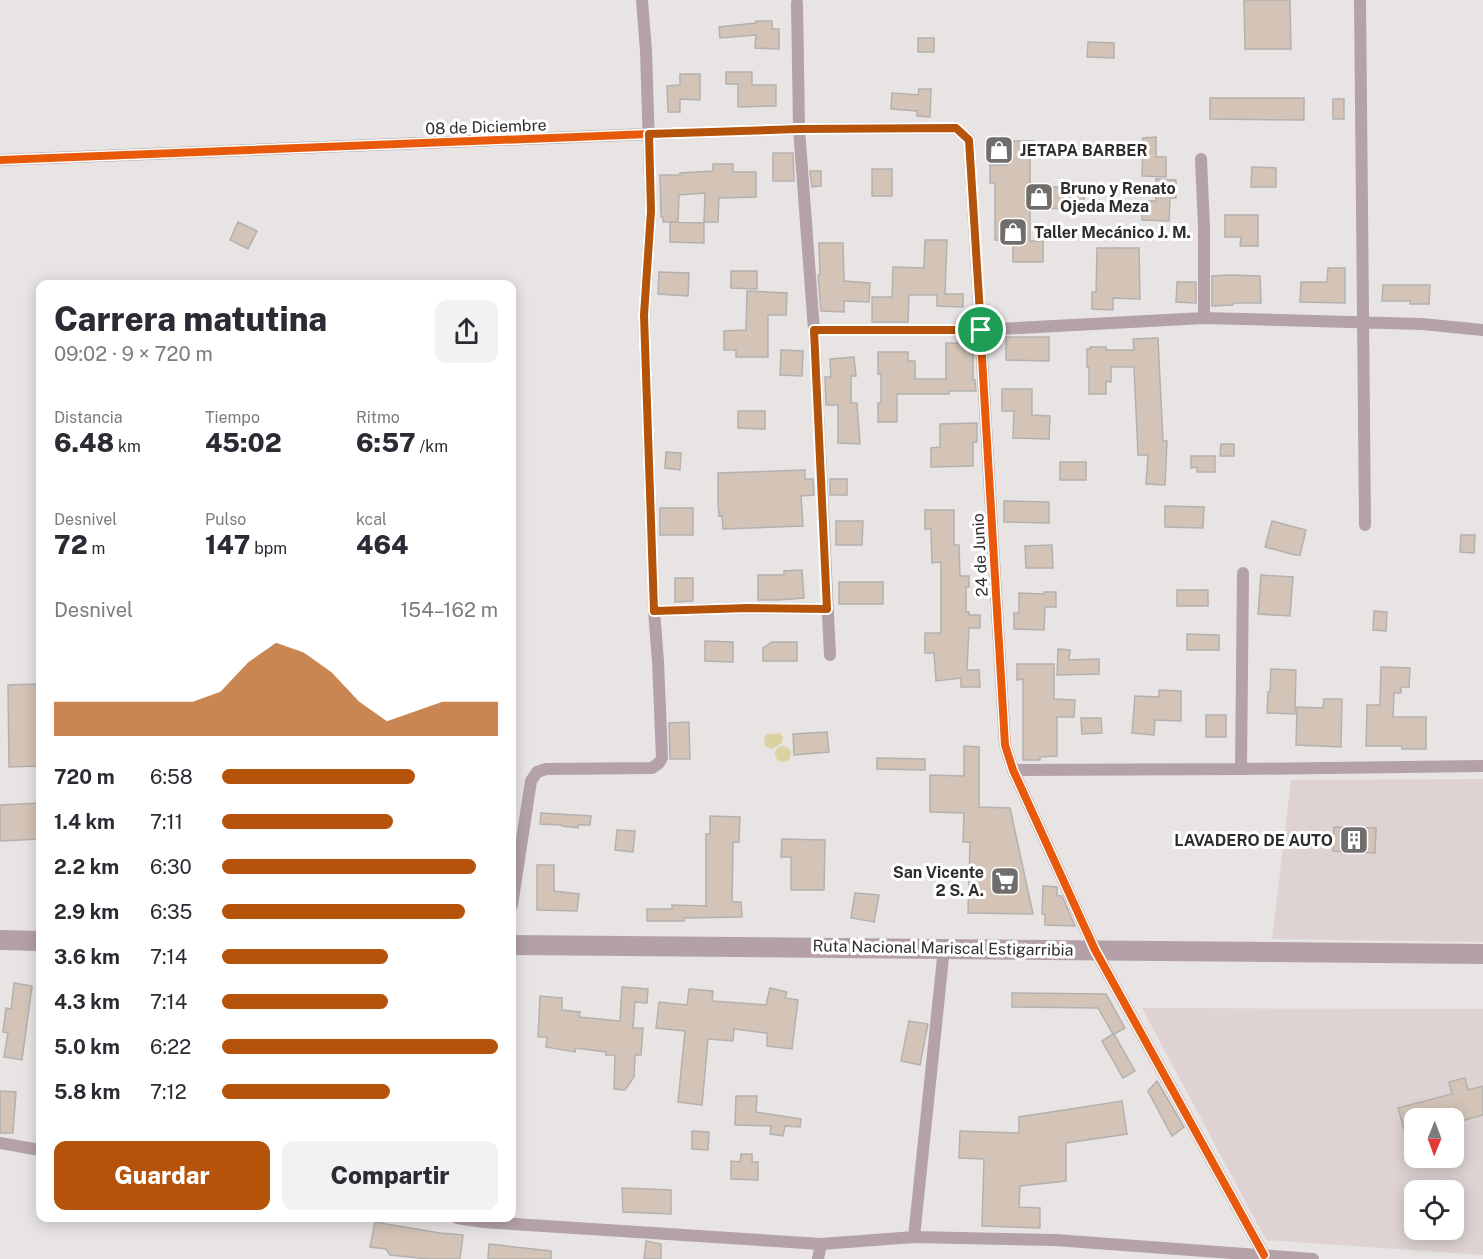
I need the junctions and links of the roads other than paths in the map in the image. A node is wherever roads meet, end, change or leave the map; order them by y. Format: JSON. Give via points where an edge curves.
{"nodes":[{"id":1,"x":642,"y":0,"type":"edge"},
{"id":2,"x":1360,"y":0,"type":"edge"},
{"id":3,"x":796,"y":3,"type":"dead end"},
{"id":4,"x":799,"y":129,"type":"junction"},
{"id":5,"x":649,"y":134,"type":"junction"},
{"id":6,"x":969,"y":140,"type":"joint"},
{"id":7,"x":1201,"y":159,"type":"dead end"},
{"id":8,"x":0,"y":160,"type":"edge"},
{"id":9,"x":1204,"y":318,"type":"junction"},
{"id":10,"x":1363,"y":321,"type":"junction"},
{"id":11,"x":814,"y":330,"type":"junction"},
{"id":12,"x":981,"y":330,"type":"junction"},
{"id":13,"x":1483,"y":330,"type":"edge"},
{"id":14,"x":1365,"y":525,"type":"dead end"},
{"id":15,"x":1243,"y":573,"type":"dead end"},
{"id":16,"x":827,"y":609,"type":"junction"},
{"id":17,"x":654,"y":611,"type":"junction"},
{"id":18,"x":830,"y":655,"type":"dead end"},
{"id":19,"x":1483,"y":766,"type":"edge"},
{"id":20,"x":1241,"y":769,"type":"junction"},
{"id":21,"x":1012,"y":771,"type":"junction"},
{"id":22,"x":516,"y":879,"type":"edge"},
{"id":23,"x":0,"y":940,"type":"edge"},
{"id":24,"x":36,"y":940,"type":"edge"},
{"id":25,"x":516,"y":945,"type":"edge"},
{"id":26,"x":944,"y":948,"type":"junction"},
{"id":27,"x":1095,"y":950,"type":"junction"},
{"id":28,"x":1483,"y":954,"type":"edge"},
{"id":29,"x":0,"y":1143,"type":"edge"},
{"id":30,"x":36,"y":1149,"type":"edge"},
{"id":31,"x":483,"y":1222,"type":"edge"},
{"id":32,"x":914,"y":1237,"type":"junction"},
{"id":33,"x":821,"y":1244,"type":"junction"},
{"id":34,"x":1264,"y":1255,"type":"junction"},
{"id":35,"x":818,"y":1259,"type":"edge"},
{"id":36,"x":1313,"y":1259,"type":"edge"}],
"edges":[{"from":1,"to":5,"type":"street"},
{"from":2,"to":10,"type":"street"},
{"from":3,"to":4,"type":"street"},
{"from":4,"to":5,"type":"street","name":"08 de Diciembre"},
{"from":4,"to":6,"type":"street","name":"08 de Diciembre","via":[[956,128]]},
{"from":4,"to":11,"type":"street"},
{"from":5,"to":8,"type":"street","name":"08 de Diciembre"},
{"from":5,"to":17,"type":"street","via":[[651,211],[644,315]]},
{"from":6,"to":12,"type":"street","name":"24 de Junio"},
{"from":7,"to":9,"type":"street"},
{"from":9,"to":10,"type":"street"},
{"from":9,"to":12,"type":"street"},
{"from":10,"to":13,"type":"street"},
{"from":10,"to":14,"type":"street"},
{"from":11,"to":12,"type":"street"},
{"from":11,"to":16,"type":"street"},
{"from":12,"to":21,"type":"street","name":"24 de Junio","via":[[1005,745]]},
{"from":15,"to":20,"type":"street"},
{"from":16,"to":17,"type":"street"},
{"from":16,"to":18,"type":"street"},
{"from":17,"to":22,"type":"street","via":[[661,761],[652,768],[537,772],[531,781]]},
{"from":19,"to":20,"type":"street"},
{"from":20,"to":21,"type":"street"},
{"from":21,"to":27,"type":"street","name":"24 de Junio"},
{"from":23,"to":24,"type":"main road"},
{"from":25,"to":26,"type":"main road","name":"Ruta Nacional Mariscal Estigarribia"},
{"from":26,"to":27,"type":"main road","name":"Ruta Nacional Mariscal Estigarribia"},
{"from":26,"to":32,"type":"street"},
{"from":27,"to":28,"type":"main road","name":"Ruta Nacional Mariscal Estigarribia"},
{"from":27,"to":34,"type":"street","name":"24 de Junio"},
{"from":29,"to":30,"type":"street"},
{"from":31,"to":33,"type":"street"},
{"from":32,"to":33,"type":"street"},
{"from":32,"to":34,"type":"street","via":[[1056,1240]]},
{"from":33,"to":35,"type":"street"},
{"from":34,"to":36,"type":"street"}]}
